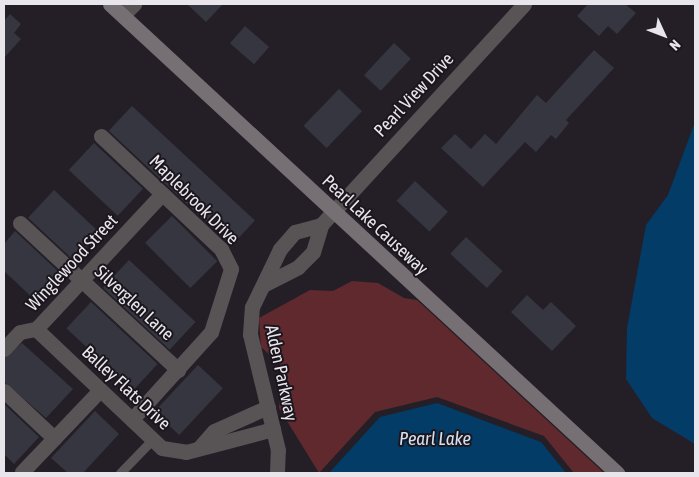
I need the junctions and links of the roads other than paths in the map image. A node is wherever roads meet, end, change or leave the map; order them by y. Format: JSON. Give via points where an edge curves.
{"nodes":[{"id":1,"x":110,"y":4,"type":"edge"},
{"id":2,"x":134,"y":4,"type":"edge"},
{"id":3,"x":524,"y":4,"type":"edge"},
{"id":4,"x":123,"y":15,"type":"junction"},
{"id":5,"x":101,"y":136,"type":"dead end"},
{"id":6,"x":162,"y":194,"type":"junction"},
{"id":7,"x":332,"y":212,"type":"junction"},
{"id":8,"x":20,"y":223,"type":"dead end"},
{"id":9,"x":321,"y":225,"type":"junction"},
{"id":10,"x":82,"y":280,"type":"junction"},
{"id":11,"x":265,"y":284,"type":"junction"},
{"id":12,"x":36,"y":329,"type":"junction"},
{"id":13,"x":4,"y":349,"type":"edge"},
{"id":14,"x":178,"y":370,"type":"junction"},
{"id":15,"x":100,"y":390,"type":"junction"},
{"id":16,"x":4,"y":391,"type":"edge"},
{"id":17,"x":268,"y":408,"type":"junction"},
{"id":18,"x":132,"y":419,"type":"junction"},
{"id":19,"x":273,"y":429,"type":"junction"},
{"id":20,"x":54,"y":438,"type":"junction"},
{"id":21,"x":152,"y":439,"type":"junction"},
{"id":22,"x":200,"y":447,"type":"junction"},
{"id":23,"x":22,"y":472,"type":"edge"},
{"id":24,"x":120,"y":473,"type":"edge"},
{"id":25,"x":277,"y":473,"type":"edge"},
{"id":26,"x":617,"y":473,"type":"edge"}],
"edges":[{"from":1,"to":4,"type":"street","name":"Pearl Lake Causeway"},
{"from":2,"to":4,"type":"street"},
{"from":3,"to":7,"type":"street","name":"Pearl View Drive"},
{"from":4,"to":7,"type":"street","name":"Pearl Lake Causeway"},
{"from":5,"to":6,"type":"street","name":"Maplebrook Drive"},
{"from":6,"to":10,"type":"street","name":"Winglewood Street"},
{"from":6,"to":14,"type":"street","name":"Maplebrook Drive","via":[[221,249],[231,269],[211,332]]},
{"from":7,"to":9,"type":"street"},
{"from":7,"to":26,"type":"street","name":"Pearl Lake Causeway"},
{"from":8,"to":10,"type":"street","name":"Silverglen Lane"},
{"from":9,"to":11,"type":"street","via":[[313,252],[298,267]]},
{"from":9,"to":11,"type":"street","name":"Alden Parkway","via":[[295,232],[290,237],[280,248]]},
{"from":10,"to":12,"type":"street","name":"Winglewood Street"},
{"from":10,"to":14,"type":"street","name":"Silverglen Lane"},
{"from":11,"to":17,"type":"street","name":"Alden Parkway","via":[[252,307],[250,334]]},
{"from":12,"to":13,"type":"street","name":"Winglewood Street","via":[[20,332]]},
{"from":12,"to":15,"type":"street","name":"Balley Flats Drive"},
{"from":14,"to":18,"type":"street","name":"Maplebrook Drive"},
{"from":15,"to":18,"type":"street","name":"Balley Flats Drive"},
{"from":15,"to":20,"type":"street"},
{"from":16,"to":20,"type":"street"},
{"from":17,"to":19,"type":"street","name":"Alden Parkway"},
{"from":17,"to":22,"type":"street","via":[[214,431]]},
{"from":18,"to":21,"type":"street","name":"Balley Flats Drive"},
{"from":19,"to":22,"type":"street","name":"Balley Flats Drive","via":[[223,445]]},
{"from":19,"to":25,"type":"street","name":"Alden Parkway","via":[[278,450]]},
{"from":20,"to":23,"type":"street"},
{"from":21,"to":22,"type":"street","name":"Balley Flats Drive","via":[[172,452]]},
{"from":21,"to":24,"type":"lane"}]}
